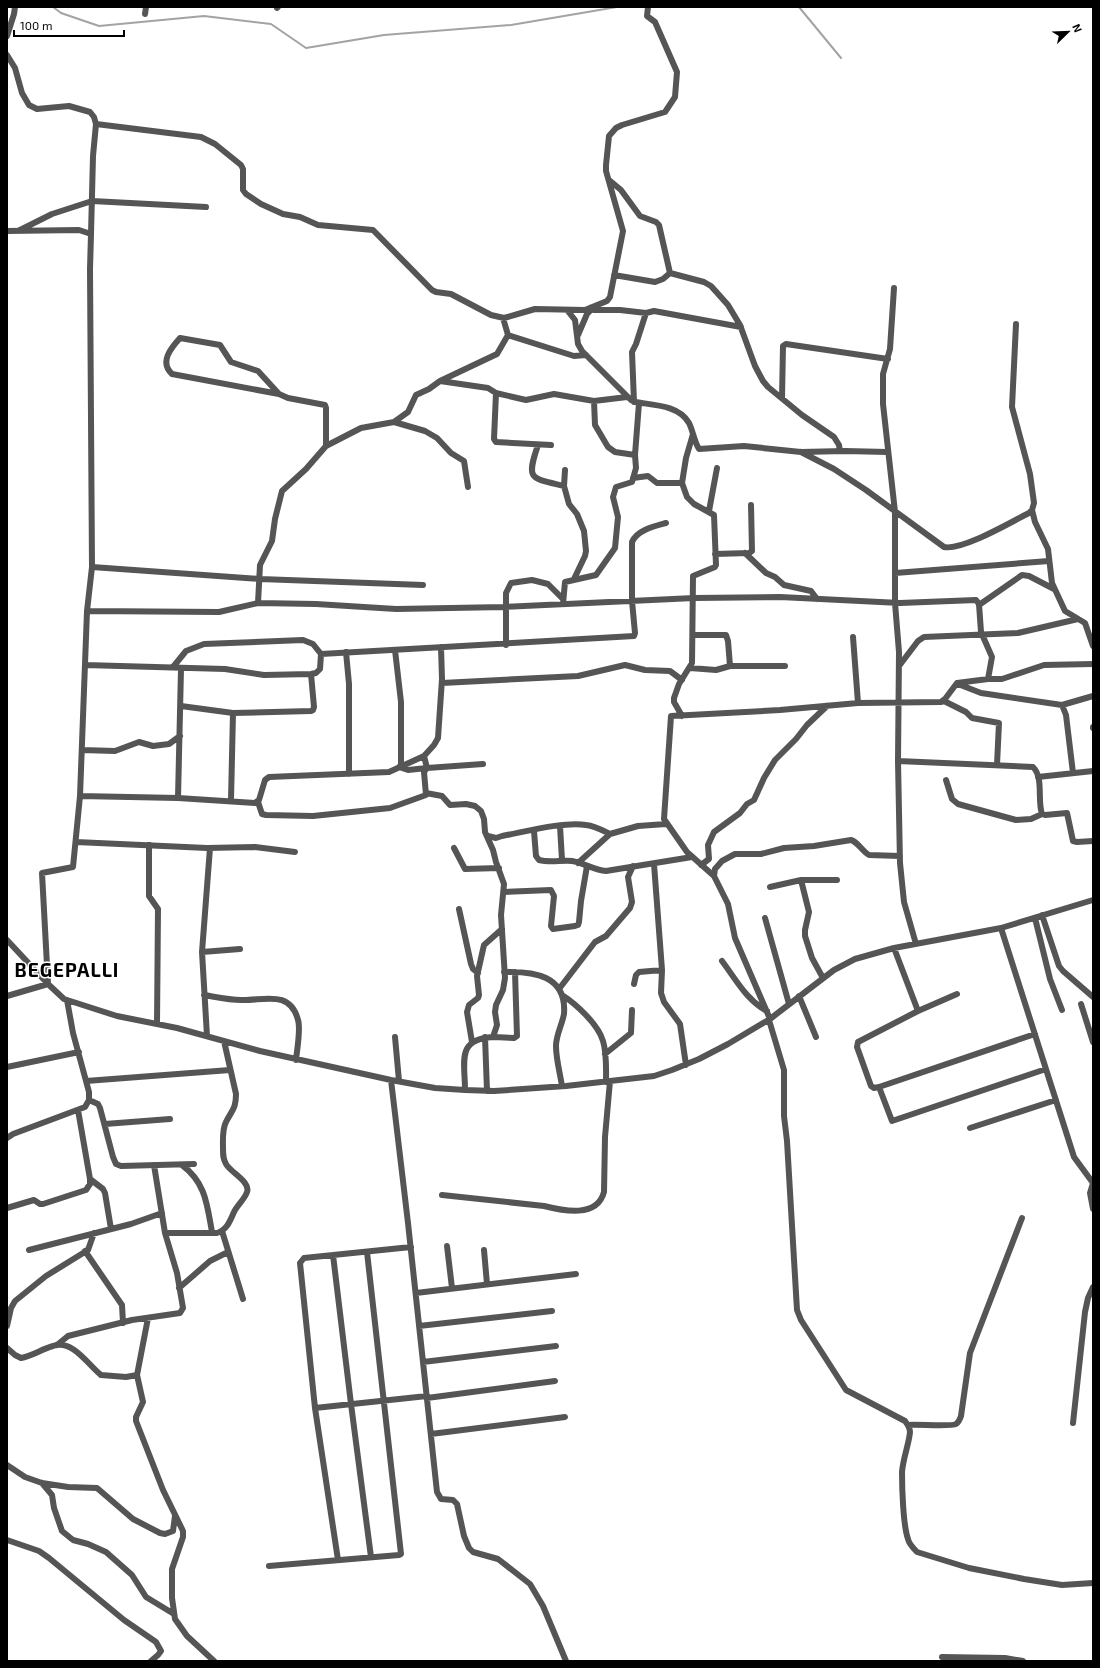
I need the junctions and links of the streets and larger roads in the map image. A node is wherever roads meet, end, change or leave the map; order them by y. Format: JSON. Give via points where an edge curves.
{"nodes":[{"id":1,"x":14,"y":7,"type":"edge"},
{"id":2,"x":146,"y":7,"type":"edge"},
{"id":3,"x":648,"y":7,"type":"edge"},
{"id":4,"x":145,"y":14,"type":"dead end"},
{"id":5,"x":7,"y":36,"type":"edge"},
{"id":6,"x":7,"y":55,"type":"edge"},
{"id":7,"x":96,"y":124,"type":"junction"},
{"id":8,"x":609,"y":180,"type":"junction"},
{"id":9,"x":92,"y":202,"type":"junction"},
{"id":10,"x":206,"y":208,"type":"dead end"},
{"id":11,"x":7,"y":231,"type":"edge"},
{"id":12,"x":19,"y":231,"type":"junction"},
{"id":13,"x":91,"y":234,"type":"junction"},
{"id":14,"x":670,"y":273,"type":"junction"},
{"id":15,"x":614,"y":275,"type":"junction"},
{"id":16,"x":894,"y":288,"type":"dead end"},
{"id":17,"x":591,"y":309,"type":"junction"},
{"id":18,"x":567,"y":310,"type":"junction"},
{"id":19,"x":646,"y":313,"type":"junction"},
{"id":20,"x":503,"y":318,"type":"junction"},
{"id":21,"x":1016,"y":324,"type":"dead end"},
{"id":22,"x":741,"y":327,"type":"junction"},
{"id":23,"x":508,"y":335,"type":"junction"},
{"id":24,"x":578,"y":337,"type":"junction"},
{"id":25,"x":586,"y":355,"type":"junction"},
{"id":26,"x":888,"y":359,"type":"junction"},
{"id":27,"x":440,"y":381,"type":"junction"},
{"id":28,"x":496,"y":393,"type":"junction"},
{"id":29,"x":279,"y":394,"type":"junction"},
{"id":30,"x":627,"y":397,"type":"junction"},
{"id":31,"x":782,"y":398,"type":"junction"},
{"id":32,"x":594,"y":402,"type":"junction"},
{"id":33,"x":636,"y":402,"type":"junction"},
{"id":34,"x":394,"y":422,"type":"junction"},
{"id":35,"x":693,"y":434,"type":"junction"},
{"id":36,"x":538,"y":444,"type":"junction"},
{"id":37,"x":551,"y":445,"type":"dead end"},
{"id":38,"x":326,"y":446,"type":"junction"},
{"id":39,"x":840,"y":451,"type":"junction"},
{"id":40,"x":801,"y":452,"type":"junction"},
{"id":41,"x":887,"y":452,"type":"junction"},
{"id":42,"x":635,"y":455,"type":"junction"},
{"id":43,"x":717,"y":468,"type":"dead end"},
{"id":44,"x":565,"y":470,"type":"dead end"},
{"id":45,"x":633,"y":478,"type":"junction"},
{"id":46,"x":682,"y":483,"type":"junction"},
{"id":47,"x":564,"y":486,"type":"junction"},
{"id":48,"x":468,"y":487,"type":"dead end"},
{"id":49,"x":751,"y":505,"type":"dead end"},
{"id":50,"x":1032,"y":510,"type":"junction"},
{"id":51,"x":709,"y":511,"type":"junction"},
{"id":52,"x":895,"y":512,"type":"junction"},
{"id":53,"x":666,"y":523,"type":"dead end"},
{"id":54,"x":745,"y":553,"type":"junction"},
{"id":55,"x":715,"y":554,"type":"junction"},
{"id":56,"x":1049,"y":561,"type":"junction"},
{"id":57,"x":92,"y":567,"type":"junction"},
{"id":58,"x":895,"y":573,"type":"junction"},
{"id":59,"x":260,"y":579,"type":"junction"},
{"id":60,"x":574,"y":579,"type":"junction"},
{"id":61,"x":423,"y":585,"type":"dead end"},
{"id":62,"x":1055,"y":590,"type":"junction"},
{"id":63,"x":694,"y":598,"type":"junction"},
{"id":64,"x":817,"y":599,"type":"junction"},
{"id":65,"x":632,"y":601,"type":"junction"},
{"id":66,"x":563,"y":602,"type":"junction"},
{"id":67,"x":258,"y":603,"type":"junction"},
{"id":68,"x":895,"y":603,"type":"junction"},
{"id":69,"x":979,"y":605,"type":"junction"},
{"id":70,"x":505,"y":607,"type":"junction"},
{"id":71,"x":87,"y":611,"type":"junction"},
{"id":72,"x":1078,"y":619,"type":"junction"},
{"id":73,"x":982,"y":634,"type":"junction"},
{"id":74,"x":693,"y":635,"type":"junction"},
{"id":75,"x":853,"y":637,"type":"dead end"},
{"id":76,"x":506,"y":644,"type":"junction"},
{"id":77,"x":1093,"y":646,"type":"edge"},
{"id":78,"x":442,"y":648,"type":"junction"},
{"id":79,"x":395,"y":650,"type":"junction"},
{"id":80,"x":346,"y":652,"type":"junction"},
{"id":81,"x":321,"y":654,"type":"junction"},
{"id":82,"x":1093,"y":664,"type":"edge"},
{"id":83,"x":85,"y":665,"type":"junction"},
{"id":84,"x":730,"y":666,"type":"junction"},
{"id":85,"x":785,"y":666,"type":"dead end"},
{"id":86,"x":899,"y":666,"type":"junction"},
{"id":87,"x":173,"y":667,"type":"junction"},
{"id":88,"x":690,"y":668,"type":"junction"},
{"id":89,"x":181,"y":669,"type":"junction"},
{"id":90,"x":311,"y":674,"type":"junction"},
{"id":91,"x":988,"y":679,"type":"junction"},
{"id":92,"x":682,"y":680,"type":"junction"},
{"id":93,"x":442,"y":683,"type":"junction"},
{"id":94,"x":957,"y":683,"type":"junction"},
{"id":95,"x":1093,"y":696,"type":"edge"},
{"id":96,"x":944,"y":701,"type":"junction"},
{"id":97,"x":858,"y":703,"type":"junction"},
{"id":98,"x":899,"y":703,"type":"junction"},
{"id":99,"x":1062,"y":704,"type":"junction"},
{"id":100,"x":181,"y":706,"type":"junction"},
{"id":101,"x":827,"y":706,"type":"junction"},
{"id":102,"x":233,"y":713,"type":"junction"},
{"id":103,"x":682,"y":716,"type":"junction"},
{"id":104,"x":180,"y":736,"type":"junction"},
{"id":105,"x":82,"y":750,"type":"junction"},
{"id":106,"x":424,"y":756,"type":"junction"},
{"id":107,"x":898,"y":761,"type":"junction"},
{"id":108,"x":483,"y":764,"type":"dead end"},
{"id":109,"x":997,"y":765,"type":"junction"},
{"id":110,"x":400,"y":766,"type":"junction"},
{"id":111,"x":427,"y":768,"type":"junction"},
{"id":112,"x":1093,"y":771,"type":"edge"},
{"id":113,"x":1073,"y":773,"type":"junction"},
{"id":114,"x":349,"y":774,"type":"junction"},
{"id":115,"x":1038,"y":777,"type":"junction"},
{"id":116,"x":946,"y":780,"type":"dead end"},
{"id":117,"x":426,"y":792,"type":"junction"},
{"id":118,"x":80,"y":796,"type":"junction"},
{"id":119,"x":178,"y":798,"type":"junction"},
{"id":120,"x":231,"y":800,"type":"junction"},
{"id":121,"x":258,"y":802,"type":"junction"},
{"id":122,"x":1042,"y":814,"type":"junction"},
{"id":123,"x":666,"y":824,"type":"junction"},
{"id":124,"x":560,"y":826,"type":"junction"},
{"id":125,"x":534,"y":831,"type":"junction"},
{"id":126,"x":610,"y":834,"type":"junction"},
{"id":127,"x":488,"y":836,"type":"junction"},
{"id":128,"x":1093,"y":841,"type":"edge"},
{"id":129,"x":76,"y":842,"type":"junction"},
{"id":130,"x":149,"y":845,"type":"junction"},
{"id":131,"x":210,"y":848,"type":"junction"},
{"id":132,"x":454,"y":848,"type":"dead end"},
{"id":133,"x":295,"y":852,"type":"dead end"},
{"id":134,"x":900,"y":856,"type":"junction"},
{"id":135,"x":692,"y":857,"type":"junction"},
{"id":136,"x":709,"y":859,"type":"junction"},
{"id":137,"x":562,"y":860,"type":"junction"},
{"id":138,"x":722,"y":861,"type":"junction"},
{"id":139,"x":578,"y":863,"type":"junction"},
{"id":140,"x":654,"y":864,"type":"junction"},
{"id":141,"x":701,"y":865,"type":"junction"},
{"id":142,"x":587,"y":866,"type":"junction"},
{"id":143,"x":633,"y":866,"type":"junction"},
{"id":144,"x":499,"y":868,"type":"junction"},
{"id":145,"x":714,"y":876,"type":"junction"},
{"id":146,"x":801,"y":880,"type":"junction"},
{"id":147,"x":837,"y":880,"type":"dead end"},
{"id":148,"x":770,"y":887,"type":"dead end"},
{"id":149,"x":504,"y":892,"type":"junction"},
{"id":150,"x":1093,"y":900,"type":"edge"},
{"id":151,"x":459,"y":909,"type":"dead end"},
{"id":152,"x":1042,"y":915,"type":"junction"},
{"id":153,"x":765,"y":918,"type":"dead end"},
{"id":154,"x":1035,"y":918,"type":"junction"},
{"id":155,"x":1001,"y":928,"type":"junction"},
{"id":156,"x":502,"y":929,"type":"junction"},
{"id":157,"x":7,"y":940,"type":"edge"},
{"id":158,"x":916,"y":944,"type":"junction"},
{"id":159,"x":894,"y":948,"type":"junction"},
{"id":160,"x":240,"y":949,"type":"dead end"},
{"id":161,"x":202,"y":952,"type":"junction"},
{"id":162,"x":722,"y":961,"type":"dead end"},
{"id":163,"x":662,"y":970,"type":"junction"},
{"id":164,"x":504,"y":972,"type":"junction"},
{"id":165,"x":515,"y":972,"type":"junction"},
{"id":166,"x":478,"y":973,"type":"junction"},
{"id":167,"x":823,"y":978,"type":"junction"},
{"id":168,"x":48,"y":984,"type":"junction"},
{"id":169,"x":634,"y":984,"type":"dead end"},
{"id":170,"x":560,"y":992,"type":"junction"},
{"id":171,"x":957,"y":994,"type":"dead end"},
{"id":172,"x":204,"y":995,"type":"junction"},
{"id":173,"x":7,"y":996,"type":"edge"},
{"id":174,"x":799,"y":996,"type":"junction"},
{"id":175,"x":1093,"y":997,"type":"edge"},
{"id":176,"x":67,"y":1000,"type":"junction"},
{"id":177,"x":789,"y":1004,"type":"junction"},
{"id":178,"x":1081,"y":1004,"type":"dead end"},
{"id":179,"x":632,"y":1010,"type":"dead end"},
{"id":180,"x":1062,"y":1010,"type":"dead end"},
{"id":181,"x":767,"y":1011,"type":"junction"},
{"id":182,"x":918,"y":1011,"type":"junction"},
{"id":183,"x":770,"y":1019,"type":"junction"},
{"id":184,"x":157,"y":1024,"type":"junction"},
{"id":185,"x":1035,"y":1034,"type":"junction"},
{"id":186,"x":207,"y":1036,"type":"junction"},
{"id":187,"x":395,"y":1037,"type":"dead end"},
{"id":188,"x":485,"y":1037,"type":"junction"},
{"id":189,"x":493,"y":1037,"type":"junction"},
{"id":190,"x":816,"y":1037,"type":"dead end"},
{"id":191,"x":224,"y":1041,"type":"junction"},
{"id":192,"x":472,"y":1042,"type":"junction"},
{"id":193,"x":1093,"y":1042,"type":"edge"},
{"id":194,"x":78,"y":1052,"type":"junction"},
{"id":195,"x":605,"y":1054,"type":"junction"},
{"id":196,"x":296,"y":1060,"type":"junction"},
{"id":197,"x":686,"y":1064,"type":"junction"},
{"id":198,"x":7,"y":1067,"type":"edge"},
{"id":199,"x":1046,"y":1069,"type":"junction"},
{"id":200,"x":230,"y":1070,"type":"junction"},
{"id":201,"x":390,"y":1080,"type":"junction"},
{"id":202,"x":86,"y":1081,"type":"junction"},
{"id":203,"x":399,"y":1081,"type":"junction"},
{"id":204,"x":608,"y":1082,"type":"junction"},
{"id":205,"x":562,"y":1086,"type":"junction"},
{"id":206,"x":879,"y":1087,"type":"junction"},
{"id":207,"x":466,"y":1090,"type":"junction"},
{"id":208,"x":487,"y":1091,"type":"junction"},
{"id":209,"x":89,"y":1100,"type":"junction"},
{"id":210,"x":1056,"y":1100,"type":"junction"},
{"id":211,"x":78,"y":1110,"type":"junction"},
{"id":212,"x":170,"y":1119,"type":"dead end"},
{"id":213,"x":105,"y":1124,"type":"junction"},
{"id":214,"x":970,"y":1128,"type":"dead end"},
{"id":215,"x":7,"y":1138,"type":"edge"},
{"id":216,"x":194,"y":1164,"type":"dead end"},
{"id":217,"x":154,"y":1165,"type":"junction"},
{"id":218,"x":182,"y":1165,"type":"junction"},
{"id":219,"x":90,"y":1179,"type":"junction"},
{"id":220,"x":1093,"y":1183,"type":"edge"},
{"id":221,"x":442,"y":1195,"type":"dead end"},
{"id":222,"x":7,"y":1208,"type":"edge"},
{"id":223,"x":1093,"y":1209,"type":"edge"},
{"id":224,"x":162,"y":1212,"type":"junction"},
{"id":225,"x":1022,"y":1218,"type":"dead end"},
{"id":226,"x":111,"y":1229,"type":"junction"},
{"id":227,"x":222,"y":1231,"type":"junction"},
{"id":228,"x":212,"y":1232,"type":"junction"},
{"id":229,"x":94,"y":1233,"type":"junction"},
{"id":230,"x":165,"y":1233,"type":"junction"},
{"id":231,"x":447,"y":1246,"type":"dead end"},
{"id":232,"x":411,"y":1247,"type":"junction"},
{"id":233,"x":29,"y":1250,"type":"dead end"},
{"id":234,"x":484,"y":1250,"type":"dead end"},
{"id":235,"x":85,"y":1251,"type":"junction"},
{"id":236,"x":228,"y":1252,"type":"junction"},
{"id":237,"x":367,"y":1252,"type":"junction"},
{"id":238,"x":333,"y":1255,"type":"junction"},
{"id":239,"x":576,"y":1274,"type":"dead end"},
{"id":240,"x":487,"y":1284,"type":"junction"},
{"id":241,"x":1093,"y":1287,"type":"edge"},
{"id":242,"x":179,"y":1288,"type":"junction"},
{"id":243,"x":452,"y":1288,"type":"junction"},
{"id":244,"x":416,"y":1293,"type":"junction"},
{"id":245,"x":243,"y":1300,"type":"dead end"},
{"id":246,"x":552,"y":1311,"type":"dead end"},
{"id":247,"x":148,"y":1318,"type":"junction"},
{"id":248,"x":123,"y":1322,"type":"junction"},
{"id":249,"x":7,"y":1326,"type":"edge"},
{"id":250,"x":419,"y":1326,"type":"junction"},
{"id":251,"x":57,"y":1345,"type":"junction"},
{"id":252,"x":556,"y":1346,"type":"dead end"},
{"id":253,"x":7,"y":1348,"type":"edge"},
{"id":254,"x":423,"y":1362,"type":"junction"},
{"id":255,"x":138,"y":1375,"type":"junction"},
{"id":256,"x":555,"y":1381,"type":"dead end"},
{"id":257,"x":427,"y":1397,"type":"junction"},
{"id":258,"x":385,"y":1401,"type":"junction"},
{"id":259,"x":351,"y":1404,"type":"junction"},
{"id":260,"x":315,"y":1408,"type":"junction"},
{"id":261,"x":566,"y":1417,"type":"dead end"},
{"id":262,"x":1073,"y":1423,"type":"dead end"},
{"id":263,"x":908,"y":1425,"type":"junction"},
{"id":264,"x":431,"y":1434,"type":"junction"},
{"id":265,"x":7,"y":1465,"type":"edge"},
{"id":266,"x":42,"y":1483,"type":"junction"},
{"id":267,"x":176,"y":1516,"type":"junction"},
{"id":268,"x":7,"y":1540,"type":"edge"},
{"id":269,"x":372,"y":1557,"type":"junction"},
{"id":270,"x":338,"y":1560,"type":"junction"},
{"id":271,"x":269,"y":1566,"type":"dead end"},
{"id":272,"x":1093,"y":1583,"type":"edge"},
{"id":273,"x":174,"y":1614,"type":"junction"},
{"id":274,"x":942,"y":1657,"type":"dead end"},
{"id":275,"x":1014,"y":1660,"type":"edge"},
{"id":276,"x":151,"y":1661,"type":"edge"},
{"id":277,"x":214,"y":1661,"type":"edge"},
{"id":278,"x":566,"y":1661,"type":"edge"},
{"id":279,"x":1023,"y":1661,"type":"edge"}],
"edges":[{"from":1,"to":5,"type":"street"},
{"from":2,"to":4,"type":"street"},
{"from":3,"to":8,"type":"street","via":[[647,16],[654,22],[676,69],[676,95],[665,112],[622,125],[611,133],[608,139],[606,165]]},
{"from":6,"to":7,"type":"street","via":[[15,68],[22,93],[29,105],[37,109],[69,106],[90,112]]},
{"from":7,"to":9,"type":"street"},
{"from":7,"to":20,"type":"street","via":[[201,137],[215,144],[241,165],[243,190],[259,203],[320,226],[373,230],[432,290],[451,294],[491,315]]},
{"from":8,"to":14,"type":"street","via":[[621,190],[640,216],[660,225]]},
{"from":8,"to":15,"type":"street","via":[[622,229]]},
{"from":9,"to":10,"type":"street"},
{"from":9,"to":12,"type":"street","via":[[52,214]]},
{"from":9,"to":13,"type":"street"},
{"from":11,"to":12,"type":"street"},
{"from":12,"to":13,"type":"street","via":[[79,230]]},
{"from":13,"to":57,"type":"street"},
{"from":14,"to":15,"type":"street","via":[[655,282]]},
{"from":14,"to":22,"type":"street","via":[[708,284],[728,305]]},
{"from":15,"to":17,"type":"street","via":[[609,299]]},
{"from":16,"to":26,"type":"street"},
{"from":17,"to":18,"type":"street"},
{"from":17,"to":19,"type":"street"},
{"from":17,"to":24,"type":"street"},
{"from":18,"to":20,"type":"street","via":[[535,309]]},
{"from":18,"to":24,"type":"street","via":[[575,320]]},
{"from":19,"to":22,"type":"street","via":[[654,311]]},
{"from":19,"to":33,"type":"street","via":[[632,352]]},
{"from":20,"to":23,"type":"street"},
{"from":21,"to":50,"type":"street","via":[[1012,407],[1030,474]]},
{"from":22,"to":31,"type":"street","via":[[760,376],[768,387]]},
{"from":23,"to":25,"type":"street","via":[[574,356]]},
{"from":23,"to":27,"type":"street","via":[[497,354]]},
{"from":24,"to":25,"type":"street","via":[[579,346]]},
{"from":25,"to":30,"type":"street"},
{"from":26,"to":31,"type":"street","via":[[786,344],[783,346]]},
{"from":26,"to":41,"type":"street","via":[[883,376]]},
{"from":27,"to":28,"type":"street","via":[[488,388]]},
{"from":27,"to":34,"type":"street","via":[[416,395],[408,412]]},
{"from":28,"to":32,"type":"street","via":[[526,400],[554,394]]},
{"from":28,"to":36,"type":"street","via":[[496,442]]},
{"from":29,"to":29,"type":"street","via":[[172,374],[166,356],[180,338],[221,346],[231,362],[259,372]]},
{"from":29,"to":38,"type":"street","via":[[325,405]]},
{"from":30,"to":32,"type":"street"},
{"from":30,"to":33,"type":"street"},
{"from":31,"to":39,"type":"street","via":[[834,437]]},
{"from":32,"to":42,"type":"street","via":[[595,425],[608,447],[613,451]]},
{"from":33,"to":35,"type":"street","via":[[672,409],[687,420]]},
{"from":33,"to":42,"type":"street"},
{"from":34,"to":38,"type":"street","via":[[361,428]]},
{"from":34,"to":48,"type":"street","via":[[425,430],[463,460]]},
{"from":35,"to":40,"type":"street","via":[[701,449],[754,446]]},
{"from":35,"to":46,"type":"street"},
{"from":36,"to":37,"type":"street"},
{"from":36,"to":47,"type":"street","via":[[531,465],[533,476],[537,480]]},
{"from":38,"to":59,"type":"street","via":[[282,491],[272,541],[260,565]]},
{"from":39,"to":40,"type":"street"},
{"from":39,"to":41,"type":"street"},
{"from":40,"to":52,"type":"street","via":[[834,469]]},
{"from":41,"to":52,"type":"street"},
{"from":42,"to":45,"type":"street","via":[[636,468]]},
{"from":43,"to":51,"type":"street"},
{"from":44,"to":47,"type":"street"},
{"from":45,"to":46,"type":"street","via":[[648,476],[657,483]]},
{"from":45,"to":60,"type":"street","via":[[631,484],[617,486],[615,489],[613,497],[618,517],[614,551],[596,575]]},
{"from":46,"to":51,"type":"street","via":[[689,499],[695,505]]},
{"from":47,"to":60,"type":"street","via":[[569,504],[577,514],[584,533],[585,555]]},
{"from":49,"to":54,"type":"street","via":[[753,549]]},
{"from":50,"to":52,"type":"street","via":[[987,535],[950,548],[941,546]]},
{"from":50,"to":56,"type":"street","via":[[1048,549]]},
{"from":51,"to":55,"type":"street","via":[[714,515]]},
{"from":52,"to":58,"type":"street"},
{"from":53,"to":65,"type":"street","via":[[649,528],[632,540]]},
{"from":54,"to":55,"type":"street"},
{"from":54,"to":64,"type":"street","via":[[766,573],[784,585],[811,591]]},
{"from":55,"to":63,"type":"street","via":[[715,567],[693,576]]},
{"from":56,"to":58,"type":"street"},
{"from":56,"to":62,"type":"street","via":[[1051,581]]},
{"from":57,"to":59,"type":"street"},
{"from":57,"to":71,"type":"street"},
{"from":58,"to":68,"type":"street"},
{"from":59,"to":61,"type":"street"},
{"from":59,"to":67,"type":"street"},
{"from":60,"to":66,"type":"street","via":[[564,584]]},
{"from":62,"to":69,"type":"street","via":[[1022,575]]},
{"from":62,"to":72,"type":"street","via":[[1065,611]]},
{"from":63,"to":64,"type":"street"},
{"from":63,"to":65,"type":"street"},
{"from":63,"to":74,"type":"street"},
{"from":64,"to":68,"type":"street"},
{"from":65,"to":66,"type":"street"},
{"from":65,"to":76,"type":"street","via":[[634,636]]},
{"from":66,"to":70,"type":"street"},
{"from":66,"to":70,"type":"street","via":[[548,584],[534,580],[509,584]]},
{"from":67,"to":70,"type":"street","via":[[396,608]]},
{"from":67,"to":71,"type":"street","via":[[219,612]]},
{"from":68,"to":69,"type":"street","via":[[973,600],[978,601]]},
{"from":68,"to":86,"type":"street"},
{"from":69,"to":73,"type":"street"},
{"from":70,"to":76,"type":"street"},
{"from":71,"to":83,"type":"street"},
{"from":72,"to":73,"type":"street","via":[[1021,632]]},
{"from":72,"to":77,"type":"street","via":[[1086,626]]},
{"from":73,"to":86,"type":"street","via":[[924,637]]},
{"from":73,"to":91,"type":"street","via":[[992,657]]},
{"from":74,"to":84,"type":"street","via":[[726,635]]},
{"from":74,"to":88,"type":"street"},
{"from":75,"to":97,"type":"street"},
{"from":76,"to":78,"type":"street"},
{"from":78,"to":79,"type":"street"},
{"from":78,"to":93,"type":"street"},
{"from":79,"to":80,"type":"street"},
{"from":79,"to":110,"type":"street","via":[[401,702]]},
{"from":80,"to":81,"type":"street"},
{"from":80,"to":114,"type":"street","via":[[349,684]]},
{"from":81,"to":87,"type":"street","via":[[313,644],[305,640],[207,644],[186,651]]},
{"from":81,"to":90,"type":"street","via":[[319,671]]},
{"from":82,"to":91,"type":"street","via":[[1044,665],[1002,679]]},
{"from":83,"to":87,"type":"street"},
{"from":83,"to":105,"type":"street"},
{"from":84,"to":85,"type":"street"},
{"from":84,"to":88,"type":"street","via":[[716,670]]},
{"from":86,"to":98,"type":"street"},
{"from":87,"to":89,"type":"street"},
{"from":88,"to":92,"type":"street"},
{"from":89,"to":90,"type":"street","via":[[227,670],[264,675]]},
{"from":89,"to":100,"type":"street"},
{"from":90,"to":102,"type":"street","via":[[313,710]]},
{"from":91,"to":94,"type":"street"},
{"from":92,"to":93,"type":"street","via":[[670,671],[645,670],[625,665],[578,676]]},
{"from":92,"to":103,"type":"street","via":[[674,700]]},
{"from":93,"to":106,"type":"street","via":[[439,736]]},
{"from":94,"to":96,"type":"street"},
{"from":94,"to":99,"type":"street","via":[[981,693]]},
{"from":95,"to":99,"type":"street"},
{"from":96,"to":98,"type":"street"},
{"from":96,"to":109,"type":"street","via":[[974,718],[999,724]]},
{"from":97,"to":98,"type":"street"},
{"from":97,"to":101,"type":"street"},
{"from":98,"to":107,"type":"street"},
{"from":99,"to":113,"type":"street","via":[[1066,715]]},
{"from":100,"to":102,"type":"street"},
{"from":100,"to":104,"type":"street"},
{"from":101,"to":103,"type":"street"},
{"from":101,"to":136,"type":"street","via":[[775,760],[754,800],[714,832],[708,845]]},
{"from":102,"to":120,"type":"street"},
{"from":103,"to":123,"type":"street","via":[[671,716],[664,811]]},
{"from":104,"to":105,"type":"street","via":[[169,744],[154,746],[139,742],[115,751]]},
{"from":104,"to":119,"type":"street"},
{"from":105,"to":118,"type":"street"},
{"from":106,"to":110,"type":"street"},
{"from":106,"to":111,"type":"street"},
{"from":107,"to":109,"type":"street"},
{"from":107,"to":134,"type":"street"},
{"from":108,"to":111,"type":"street"},
{"from":109,"to":115,"type":"street","via":[[1030,766],[1037,771]]},
{"from":110,"to":111,"type":"street","via":[[408,770]]},
{"from":110,"to":114,"type":"street","via":[[390,772]]},
{"from":111,"to":117,"type":"street","via":[[424,772]]},
{"from":112,"to":113,"type":"street"},
{"from":113,"to":115,"type":"street"},
{"from":114,"to":121,"type":"street","via":[[269,777],[265,780]]},
{"from":115,"to":122,"type":"street"},
{"from":116,"to":122,"type":"street","via":[[952,799],[958,804],[1016,820],[1031,819]]},
{"from":117,"to":121,"type":"street","via":[[425,796],[393,808],[313,816],[264,815]]},
{"from":117,"to":127,"type":"street","via":[[442,796],[450,805],[475,806],[484,819],[485,832]]},
{"from":118,"to":119,"type":"street"},
{"from":118,"to":129,"type":"street"},
{"from":119,"to":120,"type":"street"},
{"from":120,"to":121,"type":"street"},
{"from":122,"to":128,"type":"street","via":[[1067,812],[1073,841]]},
{"from":123,"to":126,"type":"street","via":[[638,826]]},
{"from":123,"to":135,"type":"street"},
{"from":124,"to":125,"type":"street"},
{"from":124,"to":126,"type":"street","via":[[585,824]]},
{"from":124,"to":137,"type":"street"},
{"from":125,"to":127,"type":"street","via":[[496,838]]},
{"from":125,"to":137,"type":"street","via":[[538,859],[545,862]]},
{"from":126,"to":139,"type":"street"},
{"from":127,"to":144,"type":"street"},
{"from":129,"to":130,"type":"street"},
{"from":129,"to":168,"type":"street","via":[[74,867],[42,873]]},
{"from":130,"to":131,"type":"street"},
{"from":130,"to":184,"type":"street","via":[[149,896],[158,909]]},
{"from":131,"to":133,"type":"street","via":[[255,847]]},
{"from":131,"to":161,"type":"street"},
{"from":132,"to":144,"type":"street","via":[[466,869]]},
{"from":134,"to":138,"type":"street","via":[[869,855],[851,840],[784,848],[761,854],[735,854]]},
{"from":134,"to":158,"type":"street","via":[[904,902]]},
{"from":135,"to":140,"type":"street"},
{"from":135,"to":141,"type":"street"},
{"from":136,"to":138,"type":"street"},
{"from":136,"to":141,"type":"street"},
{"from":137,"to":139,"type":"street"},
{"from":138,"to":145,"type":"street","via":[[715,869]]},
{"from":139,"to":142,"type":"street"},
{"from":140,"to":143,"type":"street"},
{"from":140,"to":163,"type":"street"},
{"from":141,"to":145,"type":"street"},
{"from":142,"to":143,"type":"street","via":[[606,871]]},
{"from":142,"to":149,"type":"street","via":[[579,922],[575,926],[553,929],[551,926],[554,896],[551,890]]},
{"from":143,"to":170,"type":"street","via":[[628,877],[632,902],[630,908],[606,936],[595,942]]},
{"from":144,"to":149,"type":"street"},
{"from":145,"to":181,"type":"street","via":[[728,904],[735,938]]},
{"from":146,"to":147,"type":"street"},
{"from":146,"to":148,"type":"street"},
{"from":146,"to":167,"type":"street","via":[[809,912],[805,936],[812,958]]},
{"from":149,"to":156,"type":"street"},
{"from":150,"to":152,"type":"street"},
{"from":151,"to":166,"type":"street","via":[[471,964]]},
{"from":152,"to":154,"type":"street"},
{"from":152,"to":175,"type":"street","via":[[1059,966]]},
{"from":153,"to":177,"type":"street"},
{"from":154,"to":155,"type":"street"},
{"from":154,"to":180,"type":"street","via":[[1050,979]]},
{"from":155,"to":158,"type":"street"},
{"from":155,"to":185,"type":"street"},
{"from":156,"to":164,"type":"street"},
{"from":156,"to":166,"type":"street","via":[[484,945]]},
{"from":157,"to":168,"type":"street"},
{"from":158,"to":159,"type":"street"},
{"from":159,"to":167,"type":"street","via":[[855,960]]},
{"from":159,"to":182,"type":"street"},
{"from":160,"to":161,"type":"street"},
{"from":161,"to":172,"type":"street"},
{"from":162,"to":181,"type":"street","via":[[757,1006]]},
{"from":163,"to":169,"type":"street","via":[[639,972]]},
{"from":163,"to":197,"type":"street","via":[[661,994],[680,1024]]},
{"from":164,"to":165,"type":"street"},
{"from":164,"to":189,"type":"street","via":[[503,990],[496,1004],[497,1025]]},
{"from":165,"to":170,"type":"street","via":[[528,972],[552,981]]},
{"from":165,"to":189,"type":"street","via":[[517,1036]]},
{"from":166,"to":192,"type":"street","via":[[479,995],[469,1005],[467,1012]]},
{"from":167,"to":174,"type":"street"},
{"from":168,"to":173,"type":"street"},
{"from":168,"to":176,"type":"street"},
{"from":170,"to":195,"type":"street","via":[[572,1001],[599,1032]]},
{"from":170,"to":205,"type":"street","via":[[564,1002],[564,1015],[556,1048]]},
{"from":171,"to":182,"type":"street"},
{"from":172,"to":186,"type":"street"},
{"from":172,"to":196,"type":"street","via":[[241,1000],[280,998],[289,1004],[298,1021]]},
{"from":174,"to":177,"type":"street"},
{"from":174,"to":190,"type":"street"},
{"from":176,"to":184,"type":"street","via":[[117,1016]]},
{"from":176,"to":194,"type":"street"},
{"from":177,"to":183,"type":"street"},
{"from":178,"to":193,"type":"street"},
{"from":179,"to":195,"type":"street","via":[[631,1033]]},
{"from":181,"to":183,"type":"street"},
{"from":182,"to":206,"type":"street","via":[[856,1044],[871,1086]]},
{"from":183,"to":197,"type":"street","via":[[728,1044]]},
{"from":183,"to":263,"type":"street","via":[[784,1070],[784,1116],[797,1310],[846,1390],[905,1421]]},
{"from":184,"to":186,"type":"street"},
{"from":185,"to":199,"type":"street"},
{"from":185,"to":206,"type":"street"},
{"from":186,"to":191,"type":"street"},
{"from":187,"to":203,"type":"street"},
{"from":188,"to":189,"type":"street"},
{"from":188,"to":192,"type":"street"},
{"from":188,"to":208,"type":"street"},
{"from":191,"to":196,"type":"street"},
{"from":191,"to":200,"type":"street"},
{"from":192,"to":207,"type":"street","via":[[465,1053]]},
{"from":194,"to":198,"type":"street"},
{"from":194,"to":202,"type":"street"},
{"from":195,"to":204,"type":"street"},
{"from":196,"to":201,"type":"street"},
{"from":197,"to":204,"type":"street","via":[[654,1076]]},
{"from":199,"to":206,"type":"street","via":[[892,1121]]},
{"from":199,"to":210,"type":"street"},
{"from":200,"to":202,"type":"street"},
{"from":200,"to":227,"type":"street","via":[[236,1103],[225,1123],[223,1158],[226,1166],[245,1182],[248,1189]]},
{"from":201,"to":203,"type":"street"},
{"from":201,"to":232,"type":"street"},
{"from":202,"to":209,"type":"street"},
{"from":203,"to":207,"type":"street","via":[[435,1088]]},
{"from":204,"to":205,"type":"street"},
{"from":204,"to":221,"type":"street","via":[[604,1192],[598,1203],[578,1212]]},
{"from":205,"to":208,"type":"street"},
{"from":207,"to":208,"type":"street"},
{"from":209,"to":211,"type":"street","via":[[85,1107]]},
{"from":209,"to":213,"type":"street","via":[[98,1104]]},
{"from":210,"to":214,"type":"street"},
{"from":210,"to":220,"type":"street","via":[[1074,1157]]},
{"from":211,"to":215,"type":"street"},
{"from":211,"to":219,"type":"street"},
{"from":212,"to":213,"type":"street"},
{"from":213,"to":217,"type":"street","via":[[116,1164]]},
{"from":216,"to":218,"type":"street"},
{"from":217,"to":218,"type":"street"},
{"from":217,"to":224,"type":"street"},
{"from":218,"to":228,"type":"street","via":[[193,1173],[200,1185],[207,1204]]},
{"from":219,"to":222,"type":"street","via":[[90,1184],[82,1193],[43,1204],[34,1200]]},
{"from":219,"to":226,"type":"street","via":[[105,1193]]},
{"from":220,"to":223,"type":"street","via":[[1090,1193]]},
{"from":224,"to":226,"type":"street"},
{"from":224,"to":230,"type":"street"},
{"from":225,"to":263,"type":"street","via":[[970,1353],[960,1419],[952,1426]]},
{"from":226,"to":229,"type":"street"},
{"from":227,"to":228,"type":"street"},
{"from":227,"to":236,"type":"street"},
{"from":228,"to":230,"type":"street"},
{"from":229,"to":233,"type":"street"},
{"from":229,"to":235,"type":"street","via":[[88,1250]]},
{"from":230,"to":242,"type":"street"},
{"from":231,"to":243,"type":"street"},
{"from":232,"to":237,"type":"street"},
{"from":232,"to":244,"type":"street"},
{"from":234,"to":240,"type":"street"},
{"from":235,"to":248,"type":"street","via":[[122,1305]]},
{"from":235,"to":249,"type":"street","via":[[46,1276],[15,1301]]},
{"from":236,"to":242,"type":"street","via":[[210,1261]]},
{"from":236,"to":245,"type":"street"},
{"from":237,"to":238,"type":"street"},
{"from":237,"to":258,"type":"street"},
{"from":238,"to":259,"type":"street"},
{"from":238,"to":260,"type":"street","via":[[304,1258],[300,1263]]},
{"from":239,"to":240,"type":"street"},
{"from":240,"to":243,"type":"street"},
{"from":241,"to":262,"type":"street","via":[[1085,1312]]},
{"from":242,"to":247,"type":"street","via":[[183,1308],[180,1313]]},
{"from":243,"to":244,"type":"street"},
{"from":244,"to":250,"type":"street"},
{"from":246,"to":250,"type":"street"},
{"from":247,"to":248,"type":"street"},
{"from":247,"to":255,"type":"street"},
{"from":248,"to":251,"type":"street","via":[[68,1336]]},
{"from":250,"to":254,"type":"street"},
{"from":251,"to":253,"type":"street","via":[[21,1358]]},
{"from":251,"to":255,"type":"street","via":[[68,1347],[81,1355],[101,1375]]},
{"from":252,"to":254,"type":"street"},
{"from":254,"to":257,"type":"street"},
{"from":255,"to":267,"type":"street","via":[[143,1400],[136,1421]]},
{"from":256,"to":257,"type":"street"},
{"from":257,"to":258,"type":"street"},
{"from":257,"to":264,"type":"street"},
{"from":258,"to":259,"type":"street"},
{"from":258,"to":269,"type":"street","via":[[402,1551],[399,1555]]},
{"from":259,"to":260,"type":"street"},
{"from":259,"to":269,"type":"street"},
{"from":260,"to":270,"type":"street"},
{"from":261,"to":264,"type":"street"},
{"from":263,"to":272,"type":"street","via":[[910,1432],[902,1471],[903,1508],[907,1539],[917,1552],[969,1568],[1024,1580],[1062,1585]]},
{"from":264,"to":278,"type":"street","via":[[437,1492],[441,1499],[453,1500],[457,1504],[469,1548],[473,1552],[498,1559],[530,1584],[543,1606]]},
{"from":265,"to":266,"type":"street","via":[[25,1477]]},
{"from":266,"to":267,"type":"street","via":[[97,1488],[133,1519],[160,1533],[173,1531]]},
{"from":266,"to":273,"type":"street","via":[[52,1495],[62,1531],[73,1540],[105,1551],[131,1573],[146,1597]]},
{"from":267,"to":273,"type":"street","via":[[184,1534],[172,1569]]},
{"from":268,"to":276,"type":"street","via":[[44,1554],[124,1620],[156,1642],[161,1651]]},
{"from":269,"to":270,"type":"street"},
{"from":270,"to":271,"type":"street"},
{"from":273,"to":277,"type":"street","via":[[176,1623],[187,1636]]},
{"from":274,"to":275,"type":"street"},
{"from":275,"to":279,"type":"street"}]}
